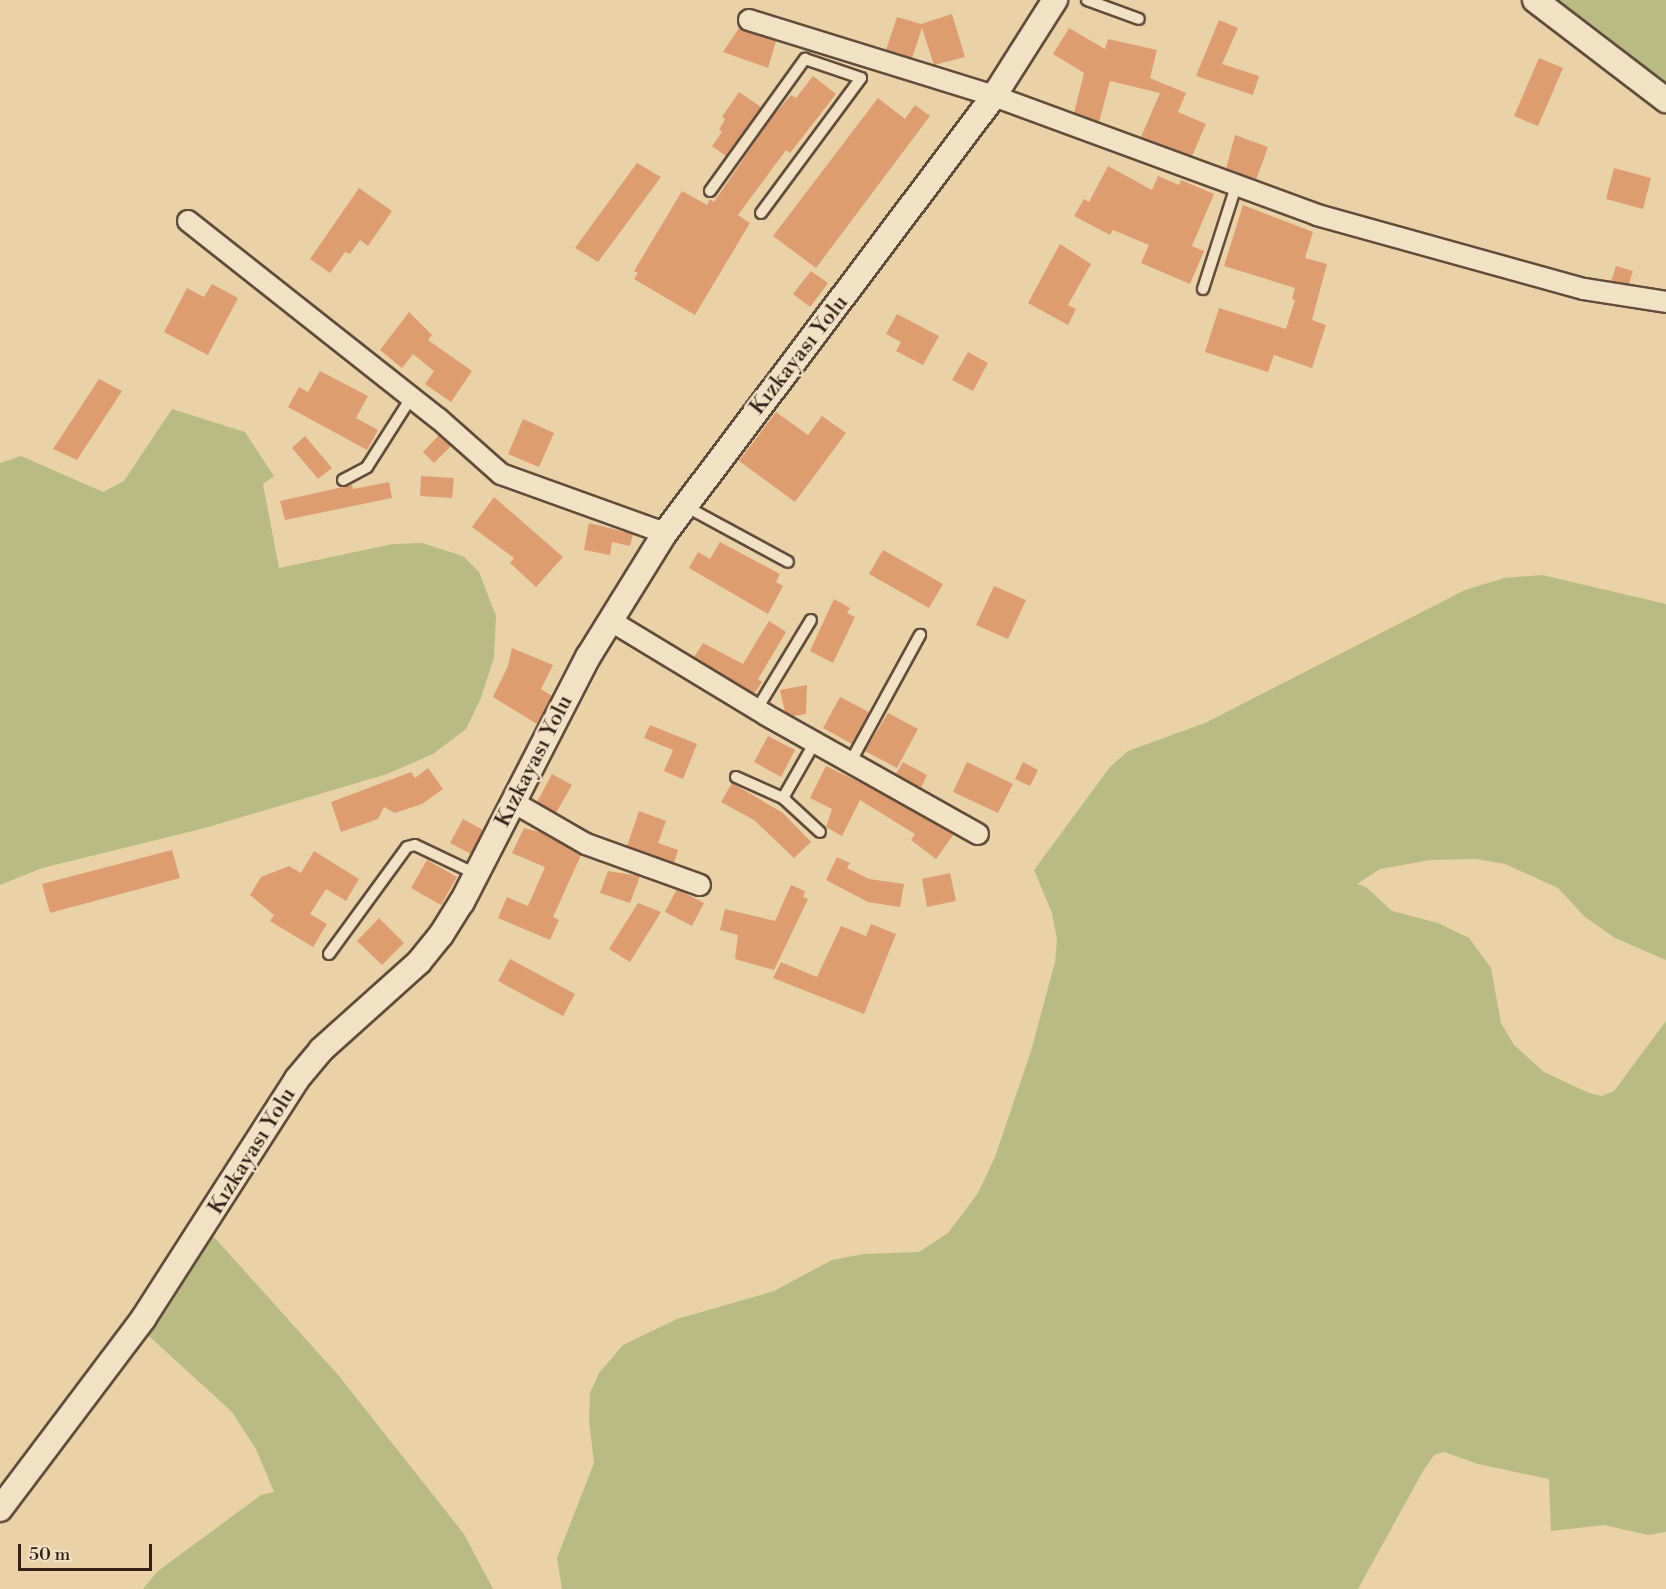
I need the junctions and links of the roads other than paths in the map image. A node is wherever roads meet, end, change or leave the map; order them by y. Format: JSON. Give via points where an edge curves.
{"nodes":[{"id":1,"x":1055,"y":0,"type":"edge"},
{"id":2,"x":1087,"y":0,"type":"edge"},
{"id":3,"x":1535,"y":0,"type":"edge"},
{"id":4,"x":1139,"y":19,"type":"dead end"},
{"id":5,"x":749,"y":20,"type":"dead end"},
{"id":6,"x":801,"y":36,"type":"junction"},
{"id":7,"x":805,"y":60,"type":"junction"},
{"id":8,"x":994,"y":96,"type":"junction"},
{"id":9,"x":1666,"y":100,"type":"edge"},
{"id":10,"x":1236,"y":186,"type":"junction"},
{"id":11,"x":710,"y":191,"type":"dead end"},
{"id":12,"x":761,"y":213,"type":"dead end"},
{"id":13,"x":188,"y":221,"type":"dead end"},
{"id":14,"x":1203,"y":289,"type":"dead end"},
{"id":15,"x":1666,"y":302,"type":"edge"},
{"id":16,"x":411,"y":398,"type":"junction"},
{"id":17,"x":343,"y":480,"type":"dead end"},
{"id":18,"x":685,"y":506,"type":"junction"},
{"id":19,"x":665,"y":533,"type":"junction"},
{"id":20,"x":788,"y":562,"type":"dead end"},
{"id":21,"x":811,"y":620,"type":"dead end"},
{"id":22,"x":611,"y":621,"type":"junction"},
{"id":23,"x":920,"y":635,"type":"dead end"},
{"id":24,"x":756,"y":709,"type":"junction"},
{"id":25,"x":815,"y":742,"type":"junction"},
{"id":26,"x":851,"y":761,"type":"junction"},
{"id":27,"x":736,"y":777,"type":"dead end"},
{"id":28,"x":783,"y":798,"type":"junction"},
{"id":29,"x":513,"y":802,"type":"junction"},
{"id":30,"x":820,"y":832,"type":"dead end"},
{"id":31,"x":978,"y":834,"type":"dead end"},
{"id":32,"x":476,"y":874,"type":"junction"},
{"id":33,"x":700,"y":885,"type":"dead end"},
{"id":34,"x":329,"y":954,"type":"dead end"},
{"id":35,"x":0,"y":1509,"type":"edge"}],
"edges":[{"from":1,"to":8,"type":"street","name":"Kızkayası Yolu"},
{"from":2,"to":4,"type":"lane"},
{"from":3,"to":9,"type":"street"},
{"from":5,"to":6,"type":"street"},
{"from":6,"to":7,"type":"lane"},
{"from":6,"to":8,"type":"street"},
{"from":7,"to":11,"type":"lane"},
{"from":7,"to":12,"type":"lane","via":[[861,78]]},
{"from":8,"to":10,"type":"street"},
{"from":8,"to":18,"type":"street","name":"Kızkayası Yolu"},
{"from":10,"to":14,"type":"lane"},
{"from":10,"to":15,"type":"street","via":[[1317,215],[1584,289]]},
{"from":13,"to":16,"type":"street"},
{"from":16,"to":17,"type":"lane","via":[[367,467]]},
{"from":16,"to":19,"type":"street","via":[[501,474]]},
{"from":18,"to":19,"type":"street","name":"Kızkayası Yolu"},
{"from":18,"to":20,"type":"lane"},
{"from":19,"to":22,"type":"street","name":"Kızkayası Yolu"},
{"from":21,"to":24,"type":"lane"},
{"from":22,"to":24,"type":"street"},
{"from":22,"to":29,"type":"street","name":"Kızkayası Yolu","via":[[556,715]]},
{"from":23,"to":26,"type":"lane"},
{"from":24,"to":25,"type":"street"},
{"from":25,"to":26,"type":"street"},
{"from":25,"to":28,"type":"lane"},
{"from":26,"to":31,"type":"street"},
{"from":27,"to":28,"type":"lane"},
{"from":28,"to":30,"type":"lane"},
{"from":29,"to":32,"type":"street","name":"Kızkayası Yolu"},
{"from":29,"to":33,"type":"street","via":[[586,844]]},
{"from":32,"to":34,"type":"lane","via":[[415,845],[407,847]]},
{"from":32,"to":35,"type":"street","name":"Kızkayası Yolu","via":[[441,935],[418,962],[349,1022],[297,1079],[143,1319]]}]}
